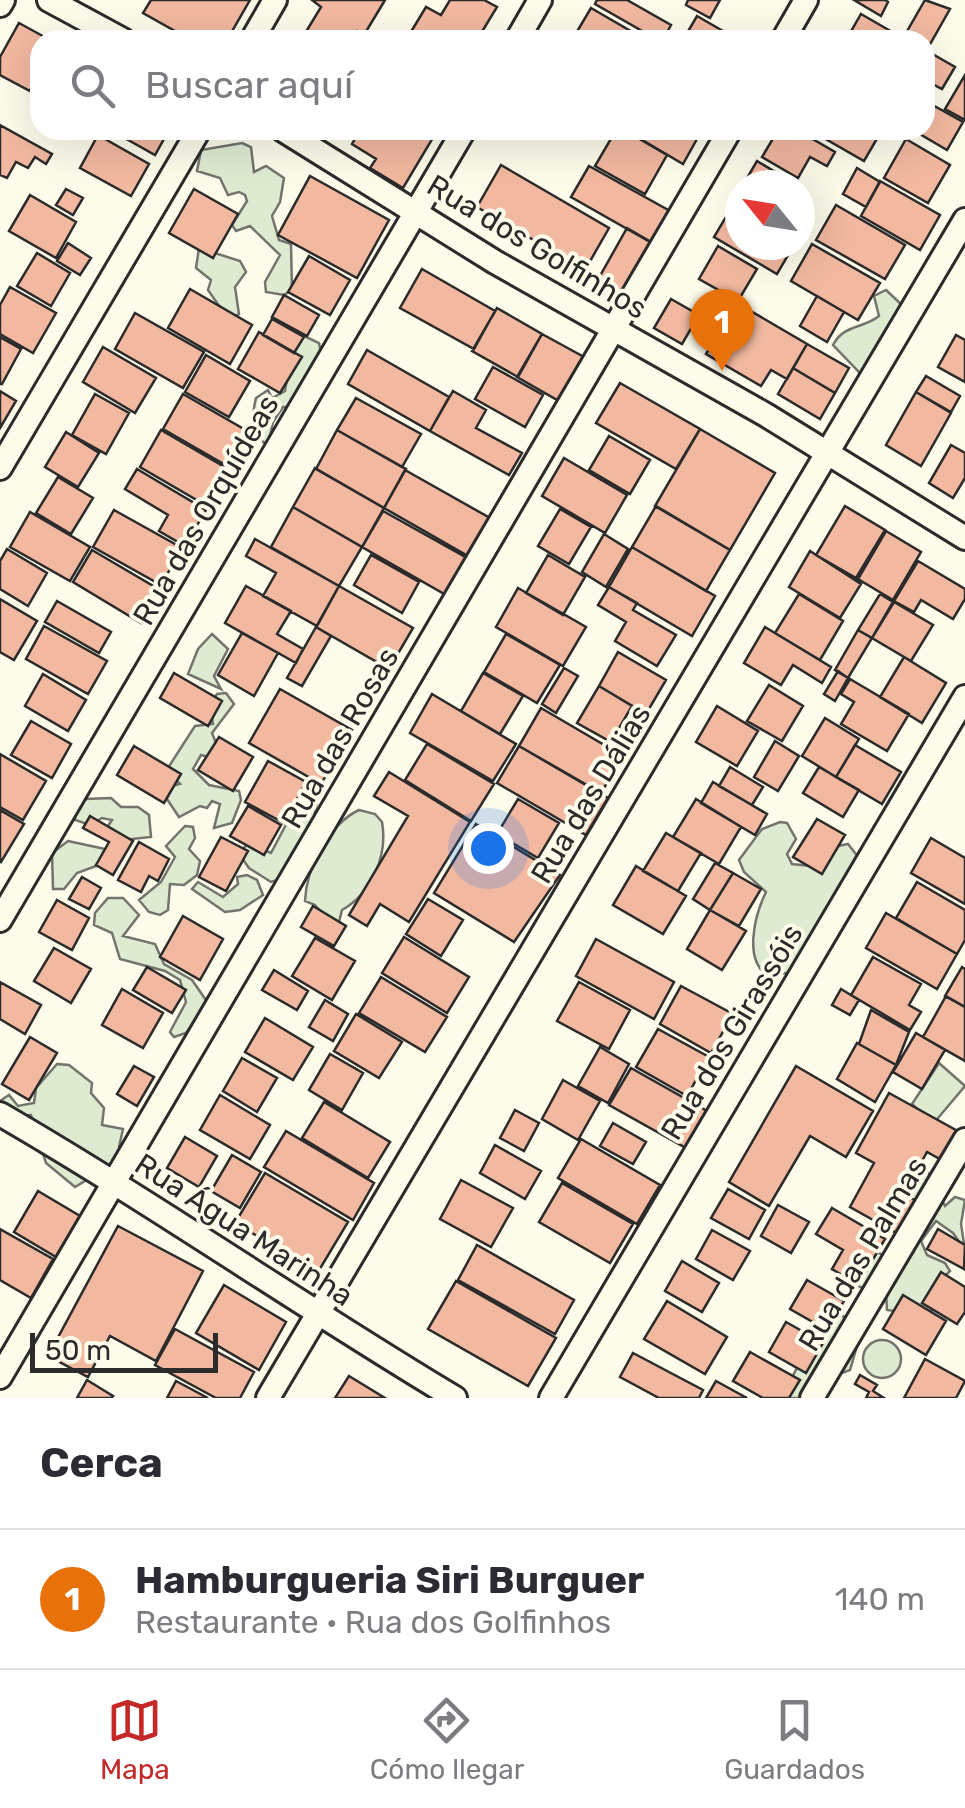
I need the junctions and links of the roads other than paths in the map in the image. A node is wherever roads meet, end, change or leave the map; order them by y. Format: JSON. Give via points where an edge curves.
{"nodes":[{"id":1,"x":49,"y":0,"type":"edge"},
{"id":2,"x":275,"y":0,"type":"edge"},
{"id":3,"x":540,"y":0,"type":"edge"},
{"id":4,"x":806,"y":0,"type":"edge"},
{"id":5,"x":104,"y":30,"type":"edge"},
{"id":6,"x":258,"y":30,"type":"edge"},
{"id":7,"x":522,"y":30,"type":"edge"},
{"id":8,"x":789,"y":30,"type":"edge"},
{"id":9,"x":193,"y":140,"type":"edge"},
{"id":10,"x":300,"y":140,"type":"edge"},
{"id":11,"x":458,"y":140,"type":"edge"},
{"id":12,"x":724,"y":140,"type":"edge"},
{"id":13,"x":417,"y":210,"type":"junction"},
{"id":14,"x":965,"y":220,"type":"edge"},
{"id":15,"x":614,"y":329,"type":"junction"},
{"id":16,"x":828,"y":454,"type":"junction"},
{"id":17,"x":0,"y":468,"type":"edge"},
{"id":18,"x":965,"y":538,"type":"edge"},
{"id":19,"x":965,"y":697,"type":"edge"},
{"id":20,"x":0,"y":920,"type":"edge"},
{"id":21,"x":0,"y":1114,"type":"edge"},
{"id":22,"x":965,"y":1140,"type":"edge"},
{"id":23,"x":115,"y":1181,"type":"junction"},
{"id":24,"x":316,"y":1316,"type":"junction"},
{"id":25,"x":0,"y":1377,"type":"edge"},
{"id":26,"x":268,"y":1398,"type":"edge"},
{"id":27,"x":454,"y":1398,"type":"edge"},
{"id":28,"x":551,"y":1398,"type":"edge"},
{"id":29,"x":812,"y":1398,"type":"edge"}],
"edges":[{"from":1,"to":5,"type":"street"},
{"from":2,"to":6,"type":"street"},
{"from":3,"to":7,"type":"street"},
{"from":4,"to":8,"type":"street"},
{"from":9,"to":17,"type":"street"},
{"from":10,"to":13,"type":"street","name":"Rua dos Golfinhos"},
{"from":11,"to":13,"type":"street","name":"Rua das Orquídeas"},
{"from":12,"to":15,"type":"street","name":"Rua das Rosas"},
{"from":13,"to":15,"type":"street","name":"Rua dos Golfinhos"},
{"from":13,"to":20,"type":"street","name":"Rua das Orquídeas"},
{"from":14,"to":16,"type":"street","name":"Rua das Dálias"},
{"from":15,"to":16,"type":"street","name":"Rua dos Golfinhos"},
{"from":15,"to":23,"type":"street","name":"Rua das Rosas"},
{"from":16,"to":18,"type":"street","name":"Rua dos Golfinhos"},
{"from":16,"to":24,"type":"street","name":"Rua das Dálias"},
{"from":19,"to":28,"type":"street","name":"Rua dos Girassóis"},
{"from":21,"to":23,"type":"street","name":"Rua Água Marinha"},
{"from":22,"to":29,"type":"street","name":"Rua das Palmas"},
{"from":23,"to":24,"type":"street","name":"Rua Água Marinha"},
{"from":23,"to":25,"type":"street","name":"Rua das Rosas"},
{"from":24,"to":26,"type":"street","name":"Rua das Dálias"},
{"from":24,"to":27,"type":"street","name":"Rua Água Marinha"}]}
